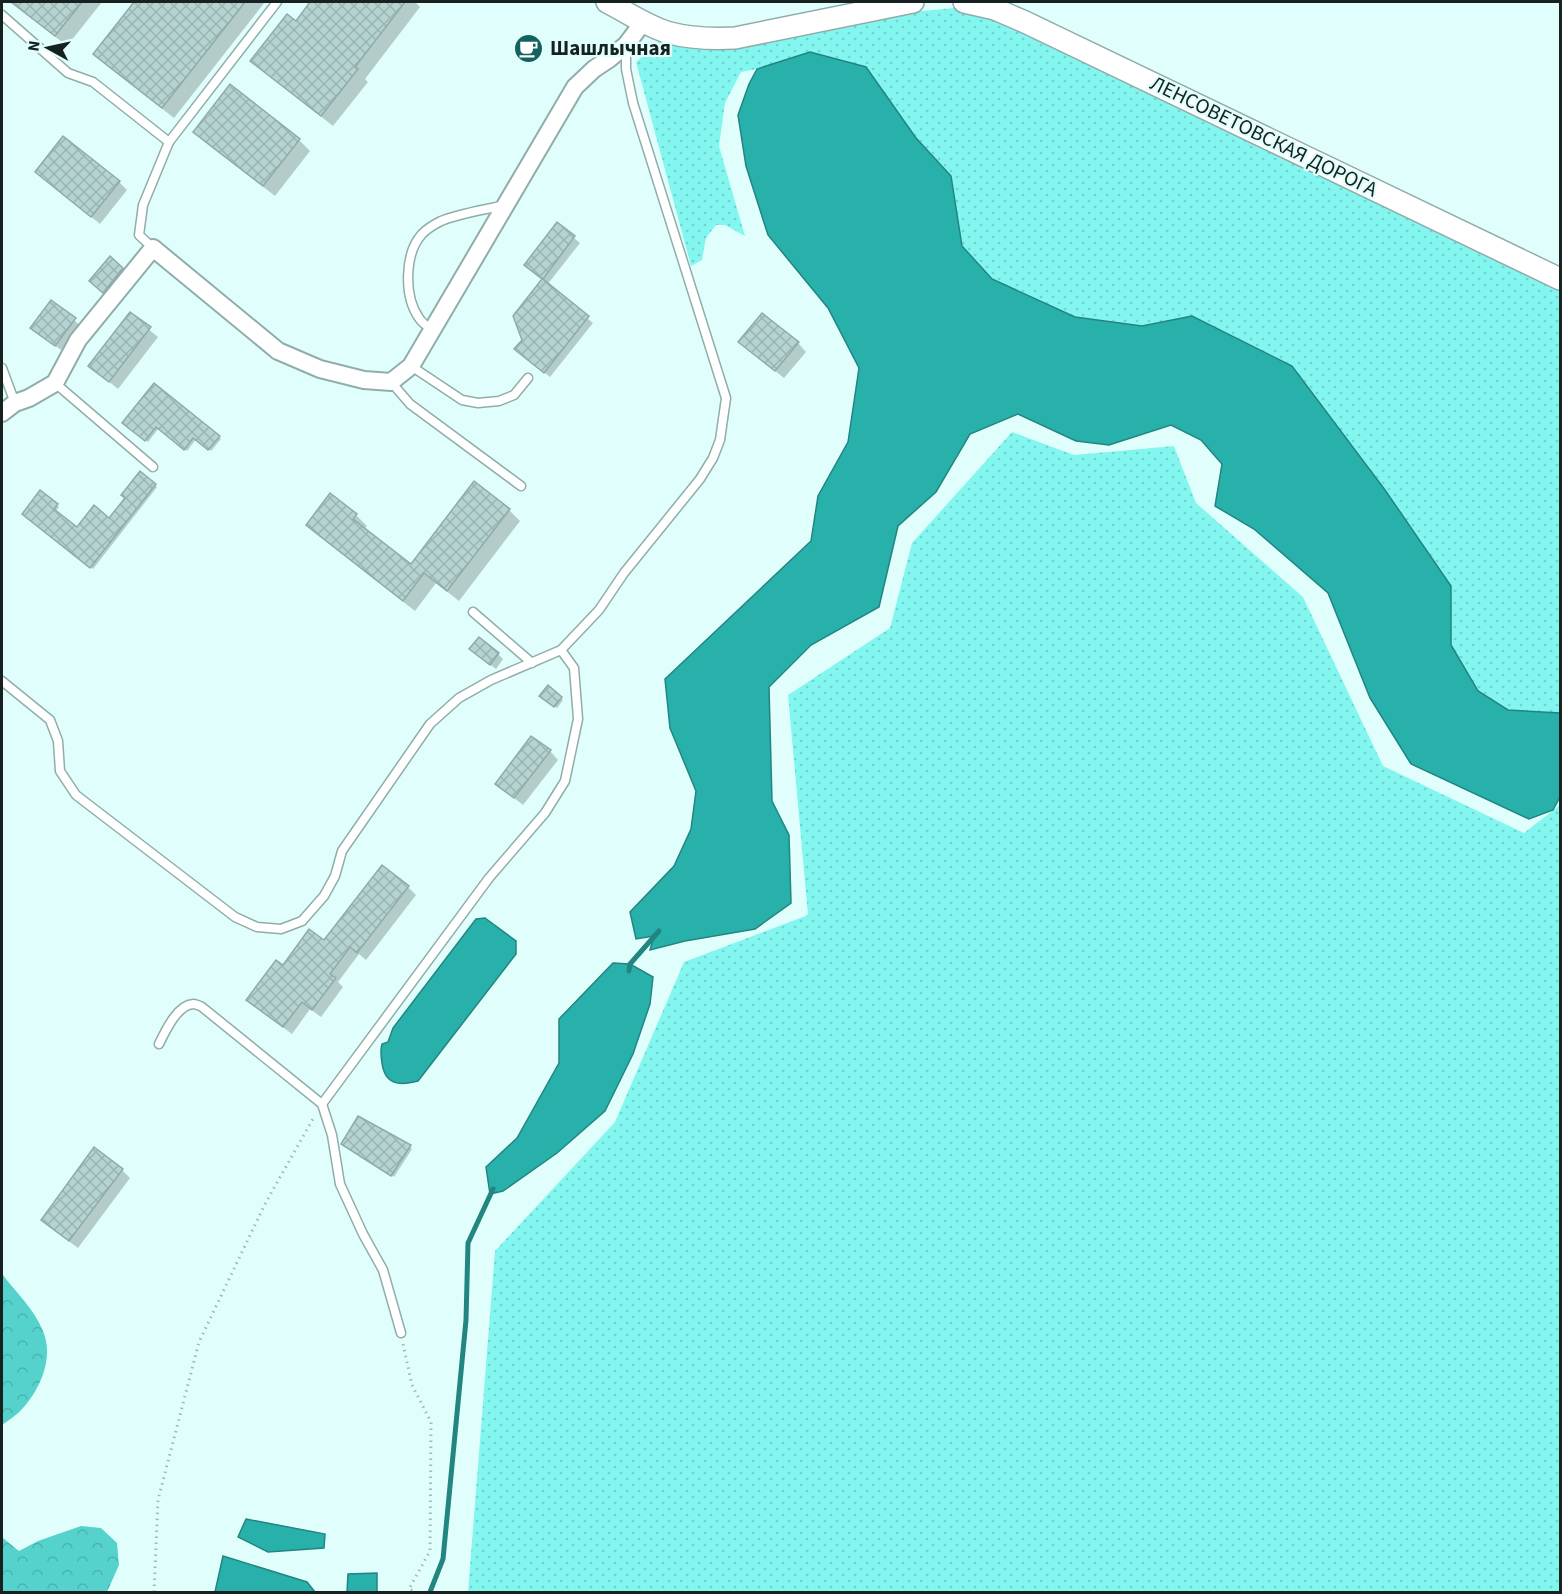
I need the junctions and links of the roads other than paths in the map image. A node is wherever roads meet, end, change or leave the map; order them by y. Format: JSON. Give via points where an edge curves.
{"nodes":[{"id":1,"x":277,"y":2,"type":"edge"},
{"id":2,"x":607,"y":2,"type":"edge"},
{"id":3,"x":913,"y":2,"type":"edge"},
{"id":4,"x":964,"y":2,"type":"edge"},
{"id":5,"x":2,"y":15,"type":"edge"},
{"id":6,"x":644,"y":21,"type":"junction"},
{"id":7,"x":626,"y":45,"type":"junction"},
{"id":8,"x":169,"y":142,"type":"junction"},
{"id":9,"x":505,"y":205,"type":"junction"},
{"id":10,"x":153,"y":248,"type":"junction"},
{"id":11,"x":1560,"y":279,"type":"edge"},
{"id":12,"x":433,"y":330,"type":"junction"},
{"id":13,"x":411,"y":366,"type":"junction"},
{"id":14,"x":2,"y":368,"type":"edge"},
{"id":15,"x":528,"y":378,"type":"dead end"},
{"id":16,"x":391,"y":382,"type":"junction"},
{"id":17,"x":55,"y":383,"type":"junction"},
{"id":18,"x":15,"y":402,"type":"junction"},
{"id":19,"x":2,"y":413,"type":"edge"},
{"id":20,"x":153,"y":467,"type":"dead end"},
{"id":21,"x":521,"y":486,"type":"dead end"},
{"id":22,"x":473,"y":612,"type":"dead end"},
{"id":23,"x":561,"y":650,"type":"junction"},
{"id":24,"x":532,"y":663,"type":"junction"},
{"id":25,"x":2,"y":681,"type":"edge"},
{"id":26,"x":159,"y":1044,"type":"dead end"},
{"id":27,"x":322,"y":1104,"type":"junction"},
{"id":28,"x":401,"y":1333,"type":"road end"}],
"edges":[{"from":1,"to":8,"type":"lane"},
{"from":2,"to":6,"type":"street"},
{"from":3,"to":6,"type":"street","via":[[735,38],[698,39]]},
{"from":4,"to":11,"type":"street","name":"ЛЕНСОВЕТОВСКАЯ ДОРОГА","via":[[995,9],[1025,22]]},
{"from":5,"to":8,"type":"lane","via":[[68,73],[93,82]]},
{"from":6,"to":7,"type":"street"},
{"from":7,"to":9,"type":"street","via":[[575,87]]},
{"from":7,"to":23,"type":"lane","via":[[633,103],[726,398],[720,440],[700,479],[599,610]]},
{"from":8,"to":10,"type":"lane","via":[[142,205],[139,235]]},
{"from":9,"to":12,"type":"street"},
{"from":9,"to":12,"type":"lane","via":[[440,222],[422,235],[411,255],[409,299],[419,319]]},
{"from":10,"to":16,"type":"street","via":[[278,351],[320,369]]},
{"from":10,"to":17,"type":"street","via":[[78,340]]},
{"from":12,"to":13,"type":"street"},
{"from":13,"to":15,"type":"lane","via":[[462,400],[478,403],[514,395]]},
{"from":13,"to":16,"type":"street"},
{"from":14,"to":18,"type":"lane"},
{"from":16,"to":21,"type":"lane","via":[[410,404]]},
{"from":17,"to":18,"type":"street"},
{"from":17,"to":20,"type":"lane"},
{"from":18,"to":19,"type":"street"},
{"from":22,"to":24,"type":"lane"},
{"from":23,"to":24,"type":"lane"},
{"from":23,"to":27,"type":"lane","via":[[573,668],[578,719],[565,781],[545,813],[489,878]]},
{"from":24,"to":25,"type":"lane","via":[[459,698],[430,724],[342,851],[324,896],[302,921],[280,929],[257,927],[235,917],[76,795],[60,771],[58,741],[50,720]]},
{"from":26,"to":27,"type":"lane","via":[[170,1022],[184,1007],[194,1004]]},
{"from":27,"to":28,"type":"lane","via":[[340,1184],[383,1270]]}]}
